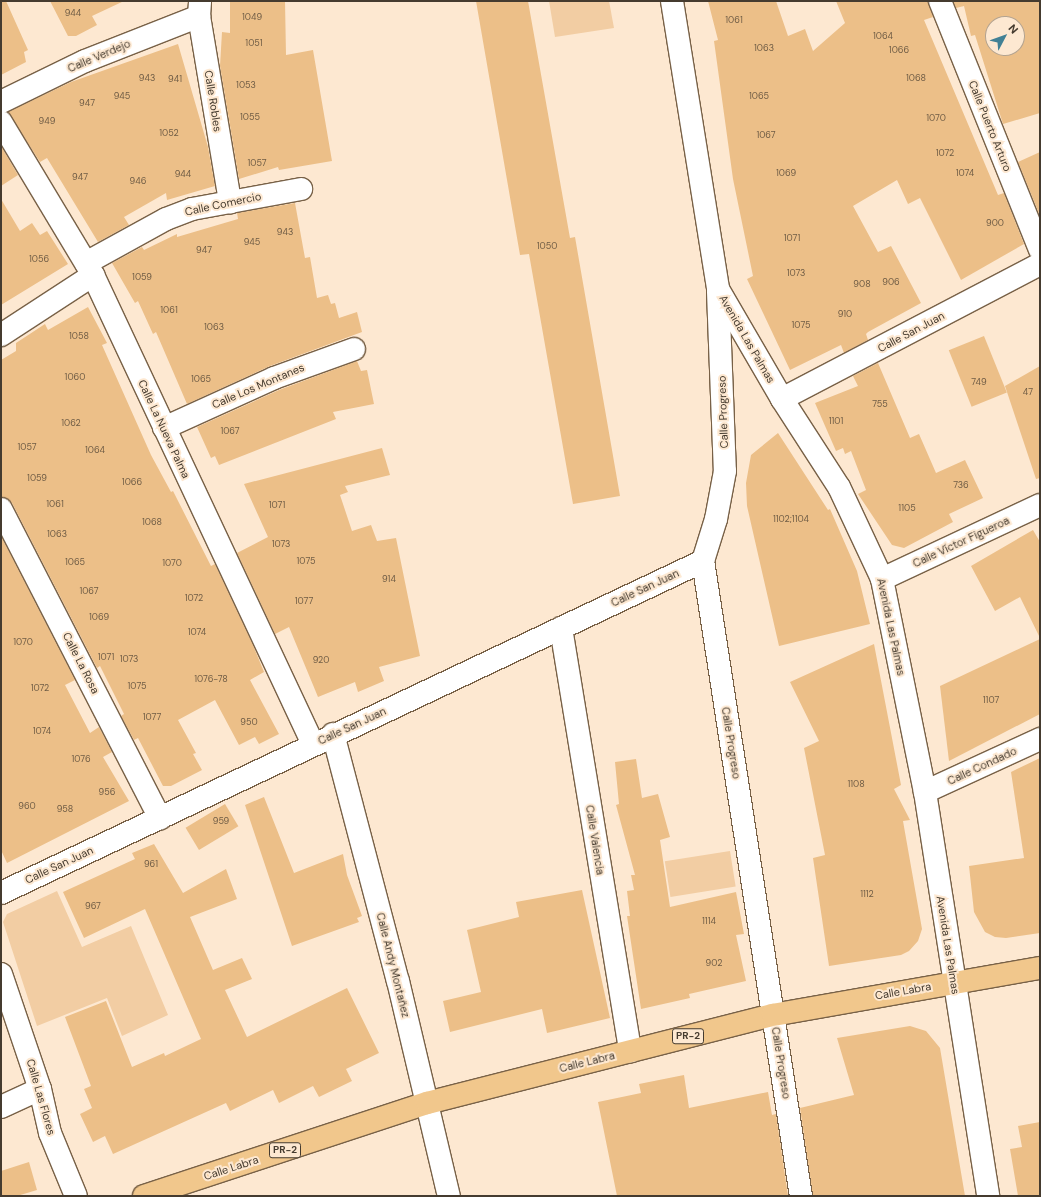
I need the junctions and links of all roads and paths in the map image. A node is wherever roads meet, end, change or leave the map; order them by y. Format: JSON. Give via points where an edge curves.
{"nodes":[{"id":1,"x":672,"y":1,"type":"edge"},
{"id":2,"x":940,"y":1,"type":"edge"},
{"id":3,"x":199,"y":8,"type":"edge"},
{"id":4,"x":1,"y":102,"type":"edge"},
{"id":5,"x":1,"y":122,"type":"edge"},
{"id":6,"x":301,"y":189,"type":"dead end"},
{"id":7,"x":230,"y":202,"type":"junction"},
{"id":8,"x":1040,"y":250,"type":"edge"},
{"id":9,"x":1040,"y":264,"type":"edge"},
{"id":10,"x":89,"y":269,"type":"junction"},
{"id":11,"x":718,"y":289,"type":"junction"},
{"id":12,"x":1,"y":335,"type":"edge"},
{"id":13,"x":354,"y":349,"type":"dead end"},
{"id":14,"x":782,"y":399,"type":"junction"},
{"id":15,"x":164,"y":428,"type":"junction"},
{"id":16,"x":1040,"y":505,"type":"edge"},
{"id":17,"x":1,"y":509,"type":"edge"},
{"id":18,"x":703,"y":561,"type":"junction"},
{"id":19,"x":882,"y":580,"type":"junction"},
{"id":20,"x":561,"y":628,"type":"junction"},
{"id":21,"x":333,"y":734,"type":"junction"},
{"id":22,"x":1040,"y":738,"type":"edge"},
{"id":23,"x":313,"y":744,"type":"junction"},
{"id":24,"x":925,"y":792,"type":"junction"},
{"id":25,"x":160,"y":818,"type":"junction"},
{"id":26,"x":1,"y":893,"type":"edge"},
{"id":27,"x":1040,"y":968,"type":"edge"},
{"id":28,"x":1,"y":974,"type":"edge"},
{"id":29,"x":953,"y":982,"type":"junction"},
{"id":30,"x":773,"y":1015,"type":"junction"},
{"id":31,"x":630,"y":1051,"type":"junction"},
{"id":32,"x":40,"y":1089,"type":"junction"},
{"id":33,"x":427,"y":1103,"type":"junction"},
{"id":34,"x":1,"y":1107,"type":"edge"},
{"id":35,"x":76,"y":1196,"type":"edge"},
{"id":36,"x":144,"y":1196,"type":"edge"},
{"id":37,"x":449,"y":1196,"type":"edge"},
{"id":38,"x":801,"y":1196,"type":"edge"},
{"id":39,"x":988,"y":1196,"type":"edge"}],
"edges":[{"from":1,"to":11,"type":"street","name":"Avenida Las Palmas"},
{"from":2,"to":8,"type":"street","name":"Calle Puerto Arturo"},
{"from":3,"to":4,"type":"street","name":"Calle Verdejo"},
{"from":3,"to":7,"type":"street","name":"Calle Robles"},
{"from":5,"to":10,"type":"street","name":"Calle La Nueva Palma"},
{"from":6,"to":7,"type":"street","name":"Calle Comercio"},
{"from":7,"to":10,"type":"street","name":"Calle Comercio","via":[[192,209],[166,219]]},
{"from":9,"to":14,"type":"street","name":"Calle San Juan"},
{"from":10,"to":12,"type":"street","name":"Calle Comercio"},
{"from":10,"to":15,"type":"street","name":"Calle La Nueva Palma"},
{"from":11,"to":14,"type":"street","name":"Avenida Las Palmas"},
{"from":11,"to":18,"type":"street","name":"Calle Progreso","via":[[725,471],[716,519]]},
{"from":13,"to":15,"type":"street","name":"Calle Los Montanes","via":[[274,378]]},
{"from":14,"to":19,"type":"street","name":"Avenida Las Palmas","via":[[839,487]]},
{"from":15,"to":23,"type":"street","name":"Calle La Nueva Palma"},
{"from":16,"to":19,"type":"street","name":"Calle Víctor Figueroa"},
{"from":17,"to":25,"type":"street","name":"Calle La Rosa"},
{"from":18,"to":20,"type":"street","name":"Calle San Juan"},
{"from":18,"to":30,"type":"street","name":"Calle Progreso"},
{"from":19,"to":24,"type":"street","name":"Avenida Las Palmas"},
{"from":20,"to":21,"type":"street","name":"Calle San Juan"},
{"from":20,"to":31,"type":"street","name":"Calle Valencia"},
{"from":21,"to":23,"type":"street","name":"Calle San Juan"},
{"from":21,"to":33,"type":"street","name":"Calle Andy Montañez"},
{"from":22,"to":24,"type":"street","name":"Calle Condado"},
{"from":23,"to":25,"type":"street","name":"Calle San Juan"},
{"from":24,"to":29,"type":"street","name":"Avenida Las Palmas"},
{"from":25,"to":26,"type":"street","name":"Calle San Juan"},
{"from":27,"to":29,"type":"main road","name":"Calle Labra","number":"PR-2"},
{"from":28,"to":32,"type":"street","name":"Calle Las Flores"},
{"from":29,"to":30,"type":"main road","name":"Calle Labra","number":"PR-2"},
{"from":29,"to":39,"type":"street","name":"Avenida Las Palmas"},
{"from":30,"to":31,"type":"main road","name":"Calle Labra","number":"PR-2"},
{"from":30,"to":38,"type":"street","name":"Calle Progreso"},
{"from":31,"to":33,"type":"main road","name":"Calle Labra","number":"PR-2"},
{"from":32,"to":34,"type":"street"},
{"from":32,"to":35,"type":"street","name":"Calle Las Flores","via":[[50,1133]]},
{"from":33,"to":36,"type":"main road","name":"Calle Labra","number":"PR-2"},
{"from":33,"to":37,"type":"street","name":"Calle Andy Montañez"}]}
